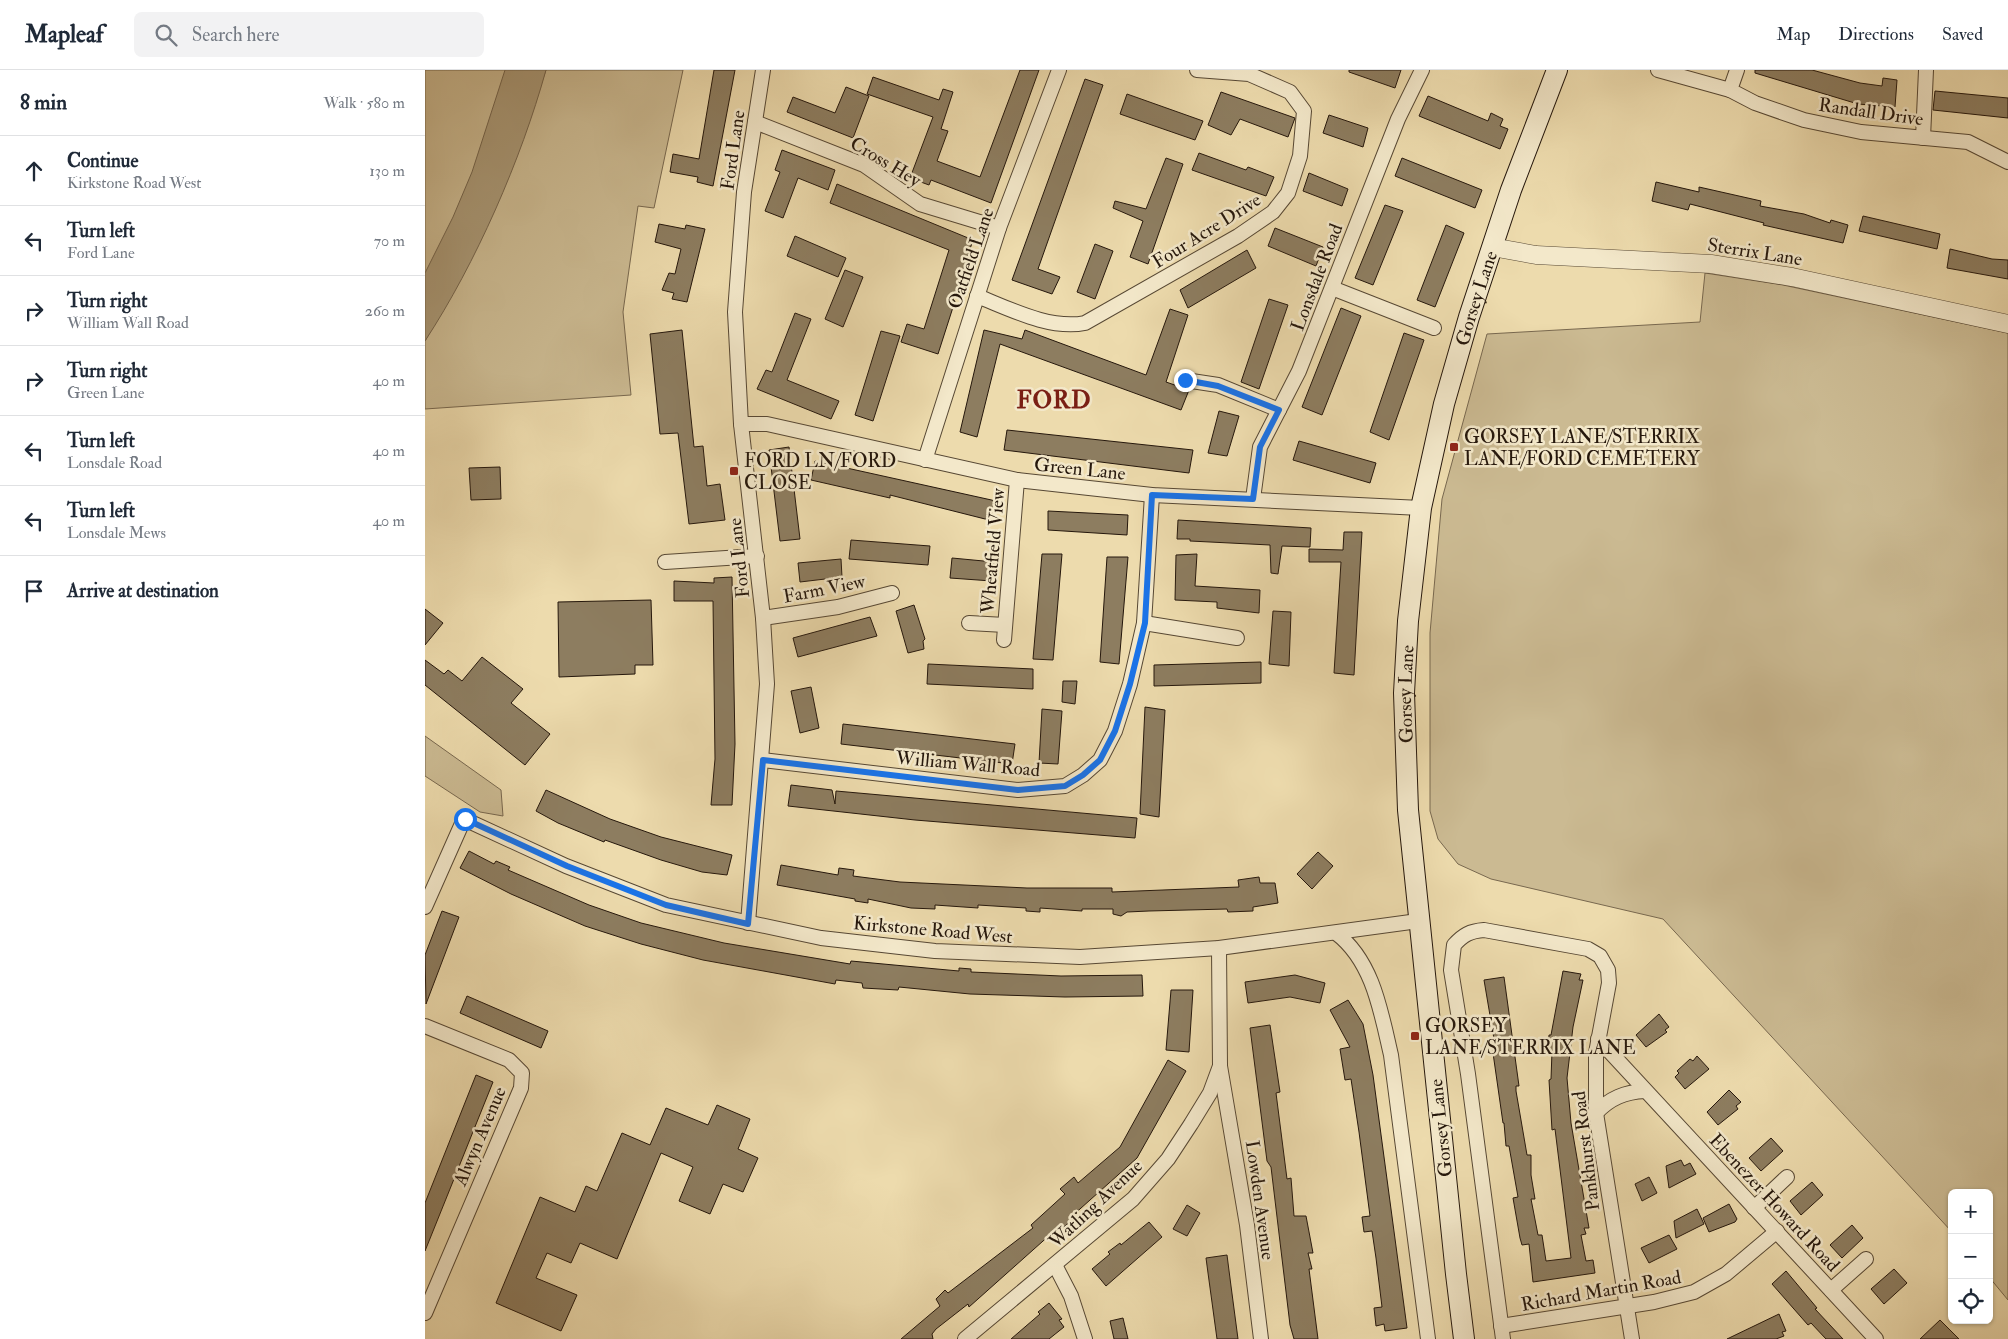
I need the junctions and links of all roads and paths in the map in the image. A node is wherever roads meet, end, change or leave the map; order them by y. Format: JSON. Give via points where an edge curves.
{"nodes":[{"id":1,"x":763,"y":70,"type":"edge"},
{"id":2,"x":1059,"y":70,"type":"edge"},
{"id":3,"x":1197,"y":70,"type":"edge"},
{"id":4,"x":1422,"y":70,"type":"edge"},
{"id":5,"x":1557,"y":70,"type":"edge"},
{"id":6,"x":1658,"y":70,"type":"edge"},
{"id":7,"x":1737,"y":70,"type":"edge"},
{"id":8,"x":1926,"y":70,"type":"edge"},
{"id":9,"x":1730,"y":90,"type":"junction"},
{"id":10,"x":755,"y":122,"type":"junction"},
{"id":11,"x":1923,"y":138,"type":"junction"},
{"id":12,"x":2008,"y":162,"type":"edge"},
{"id":13,"x":999,"y":228,"type":"junction"},
{"id":14,"x":1492,"y":247,"type":"junction"},
{"id":15,"x":1332,"y":288,"type":"junction"},
{"id":16,"x":977,"y":296,"type":"junction"},
{"id":17,"x":2008,"y":324,"type":"edge"},
{"id":18,"x":1434,"y":328,"type":"dead end"},
{"id":19,"x":1185,"y":380,"type":"dead end"},
{"id":20,"x":1279,"y":410,"type":"junction"},
{"id":21,"x":741,"y":424,"type":"junction"},
{"id":22,"x":925,"y":460,"type":"junction"},
{"id":23,"x":1017,"y":480,"type":"junction"},
{"id":24,"x":1152,"y":495,"type":"junction"},
{"id":25,"x":1253,"y":499,"type":"junction"},
{"id":26,"x":1421,"y":508,"type":"junction"},
{"id":27,"x":757,"y":556,"type":"junction"},
{"id":28,"x":665,"y":562,"type":"dead end"},
{"id":29,"x":892,"y":593,"type":"dead end"},
{"id":30,"x":763,"y":618,"type":"junction"},
{"id":31,"x":969,"y":623,"type":"dead end"},
{"id":32,"x":1145,"y":623,"type":"junction"},
{"id":33,"x":1005,"y":625,"type":"junction"},
{"id":34,"x":1237,"y":638,"type":"dead end"},
{"id":35,"x":1004,"y":640,"type":"dead end"},
{"id":36,"x":763,"y":760,"type":"junction"},
{"id":37,"x":425,"y":907,"type":"edge"},
{"id":38,"x":1418,"y":921,"type":"junction"},
{"id":39,"x":748,"y":924,"type":"junction"},
{"id":40,"x":1336,"y":933,"type":"junction"},
{"id":41,"x":1461,"y":938,"type":"joint"},
{"id":42,"x":1219,"y":948,"type":"junction"},
{"id":43,"x":425,"y":1026,"type":"edge"},
{"id":44,"x":1598,"y":1040,"type":"junction"},
{"id":45,"x":1220,"y":1066,"type":"junction"},
{"id":46,"x":1645,"y":1090,"type":"junction"},
{"id":47,"x":1596,"y":1112,"type":"junction"},
{"id":48,"x":1787,"y":1177,"type":"dead end"},
{"id":49,"x":1754,"y":1208,"type":"junction"},
{"id":50,"x":1777,"y":1231,"type":"junction"},
{"id":51,"x":1865,"y":1259,"type":"dead end"},
{"id":52,"x":1055,"y":1265,"type":"junction"},
{"id":53,"x":1831,"y":1290,"type":"junction"},
{"id":54,"x":1627,"y":1305,"type":"junction"},
{"id":55,"x":425,"y":1313,"type":"edge"},
{"id":56,"x":1502,"y":1333,"type":"edge"},
{"id":57,"x":965,"y":1339,"type":"edge"},
{"id":58,"x":1085,"y":1339,"type":"edge"},
{"id":59,"x":1261,"y":1339,"type":"edge"},
{"id":60,"x":1428,"y":1339,"type":"edge"},
{"id":61,"x":1464,"y":1339,"type":"edge"},
{"id":62,"x":1632,"y":1339,"type":"edge"},
{"id":63,"x":1876,"y":1339,"type":"edge"}],
"edges":[{"from":1,"to":10,"type":"street","name":"Ford Lane"},
{"from":2,"to":13,"type":"street","name":"Oatfield Lane"},
{"from":3,"to":16,"type":"street","name":"Four Acre Drive","via":[[1249,74],[1290,92],[1304,111],[1300,156],[1288,193],[1273,212],[1238,236],[1085,323],[1069,326]]},
{"from":4,"to":15,"type":"street","name":"Lonsdale Road","via":[[1398,119]]},
{"from":5,"to":14,"type":"main road","name":"Gorsey Lane"},
{"from":6,"to":9,"type":"street","name":"Randall Drive"},
{"from":7,"to":9,"type":"street"},
{"from":8,"to":11,"type":"street"},
{"from":9,"to":11,"type":"street","name":"Randall Drive","via":[[1755,103],[1804,120],[1861,132]]},
{"from":10,"to":13,"type":"street","name":"Cross Hey","via":[[864,165],[920,204]]},
{"from":10,"to":21,"type":"street","name":"Ford Lane","via":[[744,192],[735,312]]},
{"from":11,"to":12,"type":"street","name":"Randall Drive","via":[[1968,142]]},
{"from":13,"to":16,"type":"street","name":"Oatfield Lane"},
{"from":14,"to":17,"type":"street","name":"Sterrix Lane","via":[[1535,255],[1711,264],[1792,277]]},
{"from":14,"to":26,"type":"main road","name":"Gorsey Lane","via":[[1444,404]]},
{"from":15,"to":18,"type":"street"},
{"from":15,"to":20,"type":"street","name":"Lonsdale Road"},
{"from":16,"to":22,"type":"street","name":"Oatfield Lane"},
{"from":19,"to":20,"type":"street","via":[[1218,386]]},
{"from":20,"to":25,"type":"street","name":"Lonsdale Road","via":[[1260,447]]},
{"from":21,"to":22,"type":"street","name":"Green Lane","via":[[767,424]]},
{"from":21,"to":27,"type":"street","name":"Ford Lane"},
{"from":22,"to":23,"type":"street","name":"Green Lane"},
{"from":23,"to":24,"type":"street","name":"Green Lane"},
{"from":23,"to":33,"type":"street","name":"Wheatfield View"},
{"from":24,"to":25,"type":"street","name":"Green Lane"},
{"from":24,"to":32,"type":"street","name":"William Wall Road"},
{"from":25,"to":26,"type":"street","name":"Green Lane"},
{"from":26,"to":38,"type":"main road","name":"Gorsey Lane","via":[[1408,620],[1404,693],[1408,810]]},
{"from":27,"to":28,"type":"street"},
{"from":27,"to":30,"type":"street","name":"Ford Lane"},
{"from":29,"to":30,"type":"street","name":"Farm View","via":[[838,608]]},
{"from":30,"to":36,"type":"street","name":"Ford Lane","via":[[767,684]]},
{"from":31,"to":33,"type":"street","name":"Wheatfield View"},
{"from":32,"to":34,"type":"street"},
{"from":32,"to":36,"type":"street","name":"William Wall Road","via":[[1115,731],[1100,760],[1065,786],[1018,790]]},
{"from":33,"to":35,"type":"street","name":"Wheatfield View"},
{"from":36,"to":39,"type":"street","name":"Ford Lane"},
{"from":37,"to":39,"type":"street","name":"Kirkstone Road West","via":[[465,819],[567,866],[666,905]]},
{"from":38,"to":40,"type":"street","name":"Kirkstone Road West"},
{"from":38,"to":61,"type":"main road","name":"Gorsey Lane"},
{"from":39,"to":42,"type":"street","name":"Kirkstone Road West","via":[[821,938],[935,952],[1080,957]]},
{"from":40,"to":42,"type":"street","name":"Kirkstone Road West"},
{"from":40,"to":60,"type":"street","via":[[1358,956],[1369,979],[1391,1055]]},
{"from":41,"to":44,"type":"street","name":"Pankhurst Road","via":[[1475,930],[1484,930],[1595,952],[1609,970]]},
{"from":41,"to":56,"type":"street","name":"Gorsey Lane","via":[[1451,952],[1451,970]]},
{"from":42,"to":45,"type":"street","name":"Watling Avenue"},
{"from":43,"to":55,"type":"street","name":"Alwyn Avenue","via":[[509,1060],[522,1073],[521,1088]]},
{"from":44,"to":46,"type":"street","name":"Ebenezer Howard Road"},
{"from":44,"to":47,"type":"street","name":"Pankhurst Road"},
{"from":45,"to":52,"type":"street","name":"Watling Avenue","via":[[1210,1093],[1168,1159],[1133,1199]]},
{"from":45,"to":59,"type":"street","name":"Lowden Avenue","via":[[1245,1206]]},
{"from":46,"to":47,"type":"street","via":[[1620,1095]]},
{"from":46,"to":49,"type":"street","name":"Ebenezer Howard Road"},
{"from":47,"to":54,"type":"street","name":"Pankhurst Road"},
{"from":48,"to":49,"type":"street"},
{"from":49,"to":50,"type":"street","name":"Ebenezer Howard Road"},
{"from":50,"to":53,"type":"street","name":"Ebenezer Howard Road"},
{"from":50,"to":54,"type":"street","name":"Richard Martin Road","via":[[1711,1284],[1676,1298]]},
{"from":51,"to":53,"type":"street"},
{"from":52,"to":57,"type":"street","name":"Watling Avenue"},
{"from":52,"to":58,"type":"street","via":[[1071,1296]]},
{"from":53,"to":63,"type":"street","name":"Ebenezer Howard Road"},
{"from":54,"to":56,"type":"street","name":"Richard Martin Road"},
{"from":54,"to":62,"type":"street","name":"Pankhurst Road"}]}
